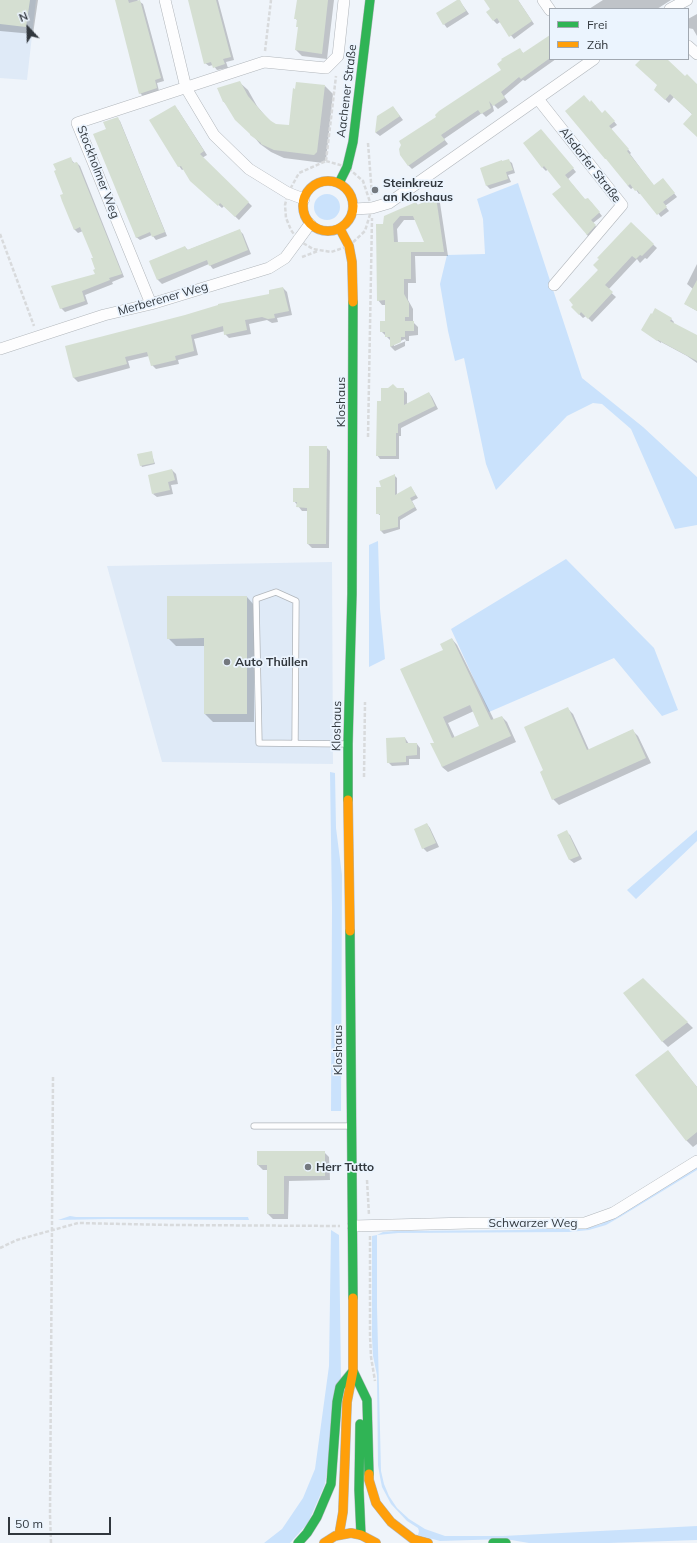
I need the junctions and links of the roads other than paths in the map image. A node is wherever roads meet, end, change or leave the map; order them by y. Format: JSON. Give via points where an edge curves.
{"nodes":[{"id":1,"x":165,"y":0,"type":"edge"},
{"id":2,"x":344,"y":0,"type":"edge"},
{"id":3,"x":370,"y":0,"type":"edge"},
{"id":4,"x":543,"y":0,"type":"edge"},
{"id":5,"x":687,"y":0,"type":"edge"},
{"id":6,"x":672,"y":8,"type":"edge"},
{"id":7,"x":549,"y":9,"type":"edge"},
{"id":8,"x":689,"y":47,"type":"edge"},
{"id":9,"x":697,"y":54,"type":"edge"},
{"id":10,"x":588,"y":61,"type":"edge"},
{"id":11,"x":186,"y":88,"type":"junction"},
{"id":12,"x":538,"y":99,"type":"junction"},
{"id":13,"x":339,"y":183,"type":"junction"},
{"id":14,"x":304,"y":199,"type":"junction"},
{"id":15,"x":354,"y":209,"type":"junction"},
{"id":16,"x":310,"y":224,"type":"junction"},
{"id":17,"x":340,"y":229,"type":"junction"},
{"id":18,"x":554,"y":285,"type":"dead end"},
{"id":19,"x":151,"y":304,"type":"junction"},
{"id":20,"x":0,"y":349,"type":"edge"},
{"id":21,"x":295,"y":742,"type":"junction"},
{"id":22,"x":348,"y":744,"type":"junction"},
{"id":23,"x":254,"y":1126,"type":"dead end"},
{"id":24,"x":350,"y":1126,"type":"junction"},
{"id":25,"x":697,"y":1161,"type":"edge"},
{"id":26,"x":353,"y":1226,"type":"junction"},
{"id":27,"x":353,"y":1371,"type":"junction"},
{"id":28,"x":361,"y":1534,"type":"junction"},
{"id":29,"x":339,"y":1535,"type":"junction"},
{"id":30,"x":298,"y":1543,"type":"edge"},
{"id":31,"x":324,"y":1543,"type":"edge"},
{"id":32,"x":376,"y":1543,"type":"edge"},
{"id":33,"x":428,"y":1543,"type":"edge"},
{"id":34,"x":493,"y":1543,"type":"edge"},
{"id":35,"x":506,"y":1543,"type":"edge"}],
"edges":[{"from":1,"to":11,"type":"street"},
{"from":2,"to":11,"type":"street","via":[[338,56],[326,68],[264,62]]},
{"from":3,"to":13,"type":"main road","name":"Aachener Straße","via":[[353,142],[347,167]]},
{"from":4,"to":7,"type":"street"},
{"from":5,"to":6,"type":"street"},
{"from":8,"to":9,"type":"street"},
{"from":10,"to":12,"type":"street"},
{"from":11,"to":14,"type":"street","via":[[214,135],[249,169]]},
{"from":11,"to":19,"type":"street","name":"Stockholmer Weg","via":[[77,123]]},
{"from":12,"to":15,"type":"street","via":[[389,203],[372,208]]},
{"from":12,"to":18,"type":"street","name":"Alsdorfer Straße","via":[[622,205]]},
{"from":13,"to":14,"type":"main road","via":[[326,181],[314,185]]},
{"from":13,"to":15,"type":"main road","via":[[351,194]]},
{"from":14,"to":16,"type":"main road","via":[[303,212]]},
{"from":15,"to":17,"type":"main road","via":[[349,221]]},
{"from":16,"to":17,"type":"main road","via":[[324,232]]},
{"from":16,"to":19,"type":"street","name":"Merberener Weg","via":[[285,258],[269,268]]},
{"from":17,"to":22,"type":"main road","name":"Kloshaus","via":[[349,246],[352,262],[353,305],[352,594]]},
{"from":19,"to":20,"type":"street","name":"Merberener Weg"},
{"from":21,"to":21,"type":"lane","via":[[259,743],[256,599],[276,592],[296,601]]},
{"from":21,"to":22,"type":"lane"},
{"from":22,"to":24,"type":"main road","name":"Kloshaus"},
{"from":23,"to":24,"type":"lane"},
{"from":24,"to":26,"type":"main road","name":"Kloshaus"},
{"from":25,"to":26,"type":"street","name":"Schwarzer Weg","via":[[613,1213],[585,1223]]},
{"from":26,"to":27,"type":"main road","name":"Kloshaus"},
{"from":27,"to":28,"type":"main road","via":[[359,1412]]},
{"from":27,"to":29,"type":"main road","via":[[347,1402],[343,1512]]},
{"from":27,"to":30,"type":"main road","via":[[340,1387],[337,1402],[331,1484],[317,1517]]},
{"from":27,"to":33,"type":"main road","via":[[367,1400],[368,1467],[372,1493],[379,1508],[391,1522],[413,1539]]},
{"from":28,"to":29,"type":"main road"},
{"from":28,"to":32,"type":"main road"},
{"from":29,"to":31,"type":"main road"},
{"from":34,"to":35,"type":"main road"}]}
